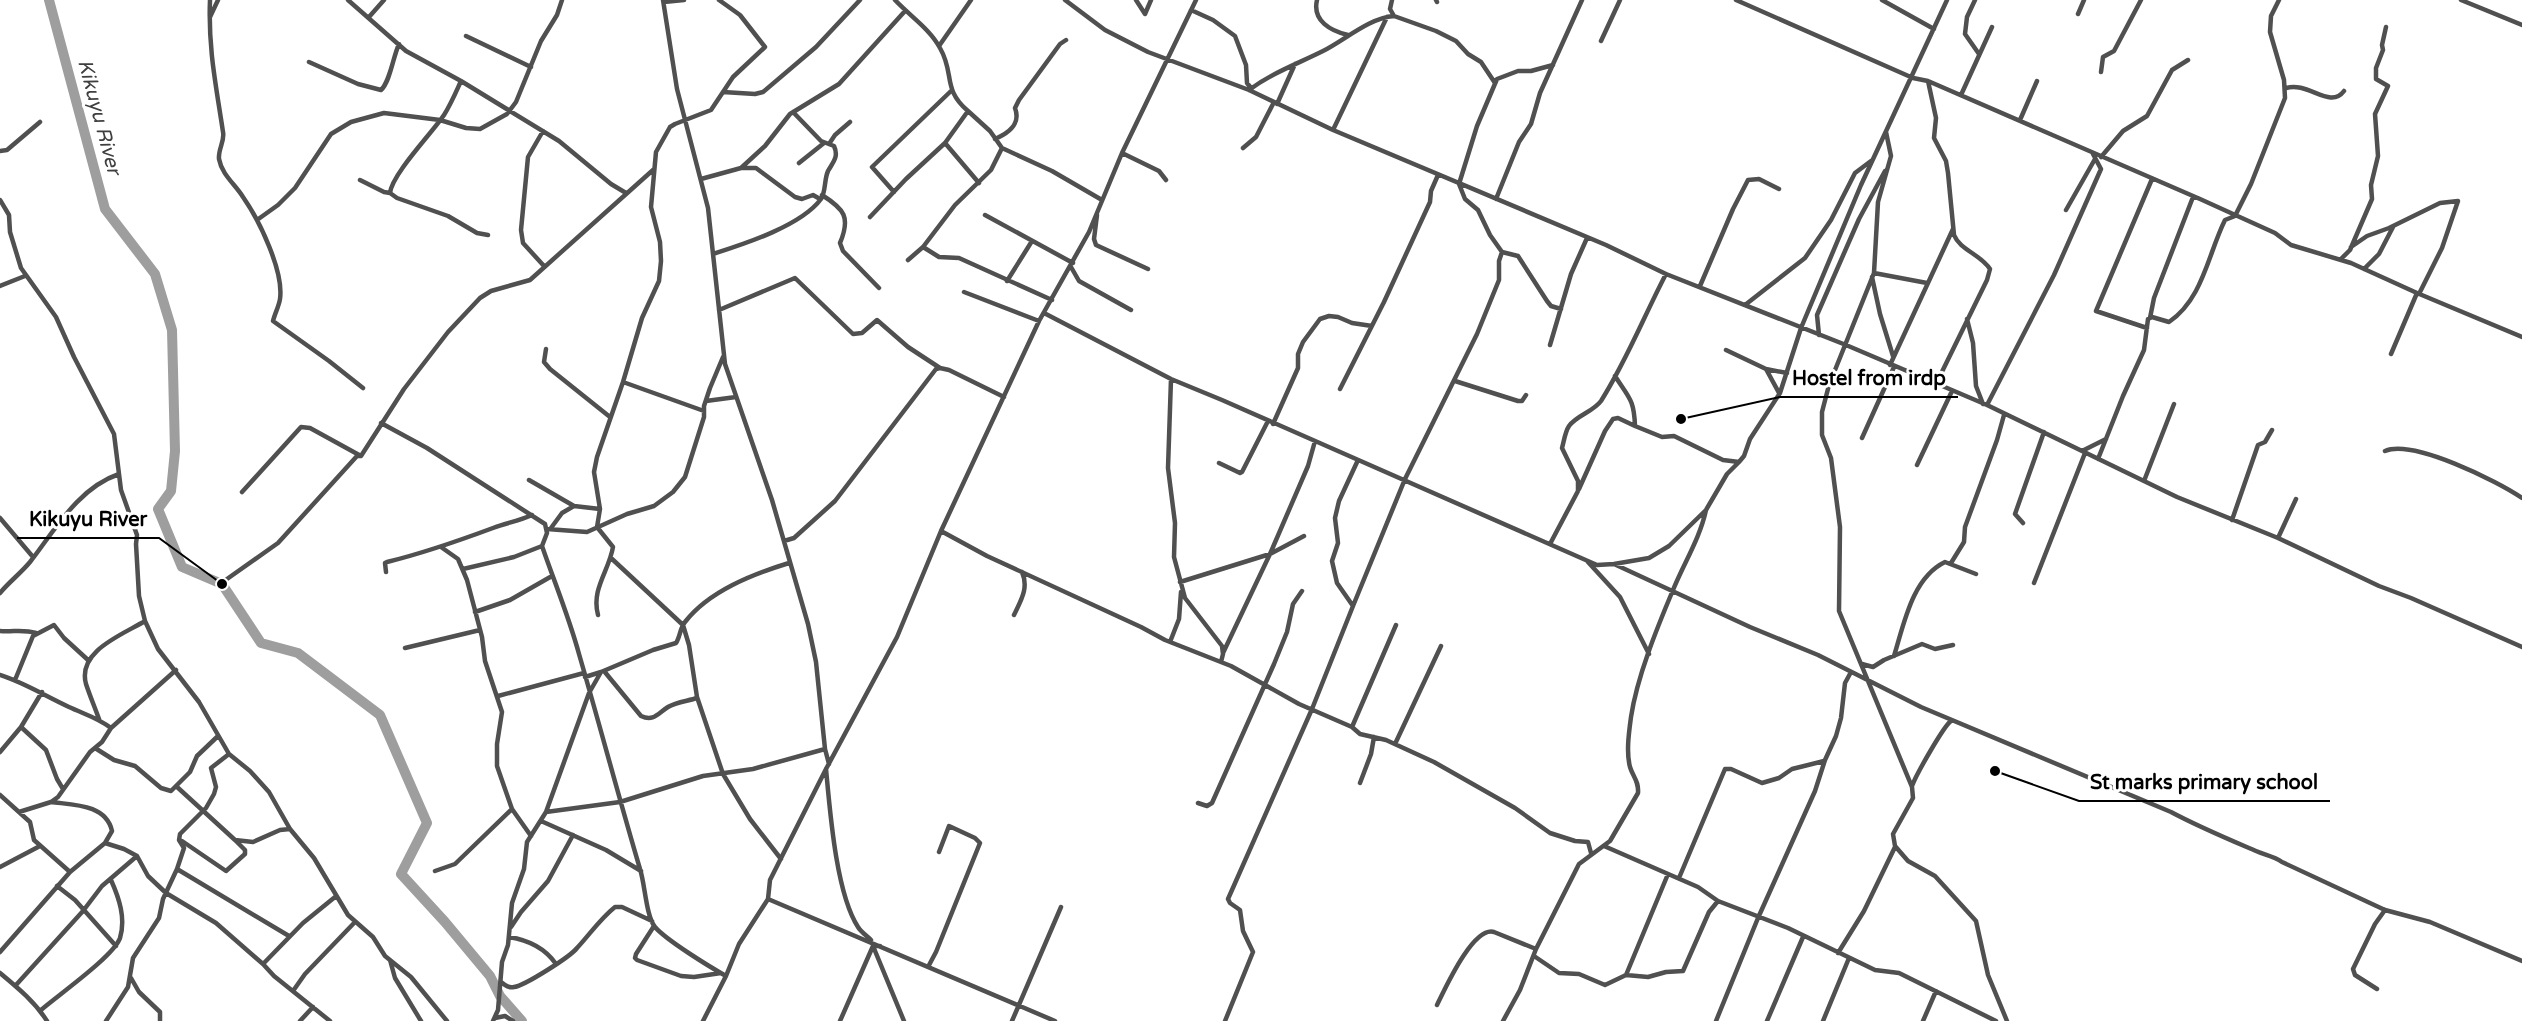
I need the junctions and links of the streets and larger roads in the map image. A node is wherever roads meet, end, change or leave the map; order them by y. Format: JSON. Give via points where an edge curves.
{"nodes":[{"id":1,"x":210,"y":0,"type":"edge"},
{"id":2,"x":218,"y":0,"type":"edge"},
{"id":3,"x":348,"y":0,"type":"edge"},
{"id":4,"x":384,"y":0,"type":"edge"},
{"id":5,"x":684,"y":0,"type":"edge"},
{"id":6,"x":719,"y":0,"type":"edge"},
{"id":7,"x":860,"y":0,"type":"edge"},
{"id":8,"x":895,"y":0,"type":"edge"},
{"id":9,"x":971,"y":0,"type":"edge"},
{"id":10,"x":1065,"y":0,"type":"edge"},
{"id":11,"x":1136,"y":0,"type":"edge"},
{"id":12,"x":1151,"y":0,"type":"edge"},
{"id":13,"x":1196,"y":0,"type":"edge"},
{"id":14,"x":1317,"y":0,"type":"edge"},
{"id":15,"x":1392,"y":0,"type":"edge"},
{"id":16,"x":1582,"y":0,"type":"edge"},
{"id":17,"x":1620,"y":0,"type":"edge"},
{"id":18,"x":1736,"y":0,"type":"edge"},
{"id":19,"x":1882,"y":0,"type":"edge"},
{"id":20,"x":1897,"y":0,"type":"edge"},
{"id":21,"x":1947,"y":0,"type":"edge"},
{"id":22,"x":1975,"y":0,"type":"edge"},
{"id":23,"x":2084,"y":0,"type":"edge"},
{"id":24,"x":2141,"y":0,"type":"edge"},
{"id":25,"x":2279,"y":0,"type":"edge"},
{"id":26,"x":2461,"y":0,"type":"edge"},
{"id":27,"x":561,"y":1,"type":"edge"},
{"id":28,"x":663,"y":1,"type":"edge"},
{"id":29,"x":1894,"y":6,"type":"junction"},
{"id":30,"x":1191,"y":10,"type":"junction"},
{"id":31,"x":905,"y":11,"type":"junction"},
{"id":32,"x":2078,"y":14,"type":"dead end"},
{"id":33,"x":1394,"y":16,"type":"junction"},
{"id":34,"x":369,"y":17,"type":"junction"},
{"id":35,"x":1388,"y":17,"type":"junction"},
{"id":36,"x":209,"y":18,"type":"junction"},
{"id":37,"x":2522,"y":25,"type":"edge"},
{"id":38,"x":1992,"y":27,"type":"dead end"},
{"id":39,"x":2386,"y":27,"type":"dead end"},
{"id":40,"x":1934,"y":29,"type":"junction"},
{"id":41,"x":1348,"y":35,"type":"junction"},
{"id":42,"x":466,"y":36,"type":"dead end"},
{"id":43,"x":1066,"y":40,"type":"dead end"},
{"id":44,"x":1601,"y":41,"type":"dead end"},
{"id":45,"x":399,"y":44,"type":"junction"},
{"id":46,"x":939,"y":46,"type":"junction"},
{"id":47,"x":1979,"y":54,"type":"junction"},
{"id":48,"x":2187,"y":60,"type":"dead end"},
{"id":49,"x":1168,"y":61,"type":"junction"},
{"id":50,"x":309,"y":62,"type":"dead end"},
{"id":51,"x":1294,"y":64,"type":"junction"},
{"id":52,"x":1553,"y":65,"type":"junction"},
{"id":53,"x":531,"y":67,"type":"junction"},
{"id":54,"x":2101,"y":72,"type":"dead end"},
{"id":55,"x":1912,"y":78,"type":"junction"},
{"id":56,"x":461,"y":81,"type":"junction"},
{"id":57,"x":1928,"y":81,"type":"junction"},
{"id":58,"x":2037,"y":81,"type":"dead end"},
{"id":59,"x":1495,"y":83,"type":"junction"},
{"id":60,"x":2286,"y":88,"type":"junction"},
{"id":61,"x":1250,"y":89,"type":"junction"},
{"id":62,"x":951,"y":91,"type":"junction"},
{"id":63,"x":2344,"y":91,"type":"dead end"},
{"id":64,"x":723,"y":92,"type":"junction"},
{"id":65,"x":1960,"y":95,"type":"junction"},
{"id":66,"x":1276,"y":103,"type":"junction"},
{"id":67,"x":510,"y":110,"type":"junction"},
{"id":68,"x":968,"y":111,"type":"junction"},
{"id":69,"x":793,"y":112,"type":"junction"},
{"id":70,"x":440,"y":120,"type":"junction"},
{"id":71,"x":686,"y":120,"type":"junction"},
{"id":72,"x":2020,"y":120,"type":"junction"},
{"id":73,"x":40,"y":122,"type":"dead end"},
{"id":74,"x":850,"y":122,"type":"dead end"},
{"id":75,"x":1333,"y":130,"type":"junction"},
{"id":76,"x":543,"y":131,"type":"junction"},
{"id":77,"x":1886,"y":132,"type":"junction"},
{"id":78,"x":995,"y":139,"type":"junction"},
{"id":79,"x":827,"y":143,"type":"junction"},
{"id":80,"x":945,"y":143,"type":"junction"},
{"id":81,"x":1002,"y":148,"type":"junction"},
{"id":82,"x":1243,"y":148,"type":"dead end"},
{"id":83,"x":0,"y":151,"type":"edge"},
{"id":84,"x":1122,"y":153,"type":"junction"},
{"id":85,"x":2094,"y":156,"type":"junction"},
{"id":86,"x":2101,"y":157,"type":"junction"},
{"id":87,"x":1873,"y":159,"type":"junction"},
{"id":88,"x":799,"y":163,"type":"dead end"},
{"id":89,"x":1889,"y":164,"type":"junction"},
{"id":90,"x":741,"y":168,"type":"junction"},
{"id":91,"x":653,"y":170,"type":"junction"},
{"id":92,"x":1438,"y":175,"type":"junction"},
{"id":93,"x":701,"y":179,"type":"junction"},
{"id":94,"x":2152,"y":179,"type":"junction"},
{"id":95,"x":360,"y":180,"type":"dead end"},
{"id":96,"x":1166,"y":180,"type":"dead end"},
{"id":97,"x":979,"y":183,"type":"junction"},
{"id":98,"x":1459,"y":184,"type":"junction"},
{"id":99,"x":1779,"y":189,"type":"dead end"},
{"id":100,"x":894,"y":192,"type":"junction"},
{"id":101,"x":390,"y":193,"type":"junction"},
{"id":102,"x":626,"y":193,"type":"junction"},
{"id":103,"x":2193,"y":196,"type":"junction"},
{"id":104,"x":821,"y":197,"type":"junction"},
{"id":105,"x":0,"y":200,"type":"edge"},
{"id":106,"x":1102,"y":200,"type":"junction"},
{"id":107,"x":1496,"y":200,"type":"junction"},
{"id":108,"x":1097,"y":209,"type":"junction"},
{"id":109,"x":2066,"y":210,"type":"dead end"},
{"id":110,"x":985,"y":215,"type":"dead end"},
{"id":111,"x":2235,"y":216,"type":"junction"},
{"id":112,"x":870,"y":217,"type":"dead end"},
{"id":113,"x":257,"y":220,"type":"junction"},
{"id":114,"x":2393,"y":226,"type":"junction"},
{"id":115,"x":1954,"y":228,"type":"junction"},
{"id":116,"x":488,"y":235,"type":"dead end"},
{"id":117,"x":1587,"y":238,"type":"junction"},
{"id":118,"x":1032,"y":241,"type":"junction"},
{"id":119,"x":923,"y":247,"type":"junction"},
{"id":120,"x":2351,"y":247,"type":"junction"},
{"id":121,"x":1502,"y":252,"type":"junction"},
{"id":122,"x":712,"y":254,"type":"junction"},
{"id":123,"x":908,"y":260,"type":"dead end"},
{"id":124,"x":2342,"y":260,"type":"junction"},
{"id":125,"x":1072,"y":265,"type":"junction"},
{"id":126,"x":544,"y":266,"type":"junction"},
{"id":127,"x":1148,"y":269,"type":"dead end"},
{"id":128,"x":2364,"y":269,"type":"junction"},
{"id":129,"x":1666,"y":274,"type":"junction"},
{"id":130,"x":1873,"y":275,"type":"junction"},
{"id":131,"x":26,"y":276,"type":"junction"},
{"id":132,"x":1007,"y":281,"type":"junction"},
{"id":133,"x":1927,"y":284,"type":"junction"},
{"id":134,"x":0,"y":286,"type":"edge"},
{"id":135,"x":1700,"y":286,"type":"junction"},
{"id":136,"x":879,"y":288,"type":"dead end"},
{"id":137,"x":964,"y":292,"type":"dead end"},
{"id":138,"x":2418,"y":294,"type":"junction"},
{"id":139,"x":1052,"y":300,"type":"junction"},
{"id":140,"x":1745,"y":305,"type":"junction"},
{"id":141,"x":1561,"y":309,"type":"junction"},
{"id":142,"x":719,"y":310,"type":"junction"},
{"id":143,"x":1131,"y":310,"type":"dead end"},
{"id":144,"x":1044,"y":313,"type":"junction"},
{"id":145,"x":2150,"y":318,"type":"junction"},
{"id":146,"x":1966,"y":319,"type":"junction"},
{"id":147,"x":1040,"y":321,"type":"junction"},
{"id":148,"x":1372,"y":326,"type":"junction"},
{"id":149,"x":1801,"y":328,"type":"junction"},
{"id":150,"x":2147,"y":328,"type":"junction"},
{"id":151,"x":1819,"y":335,"type":"junction"},
{"id":152,"x":2522,"y":337,"type":"edge"},
{"id":153,"x":1550,"y":345,"type":"dead end"},
{"id":154,"x":1846,"y":345,"type":"junction"},
{"id":155,"x":546,"y":349,"type":"dead end"},
{"id":156,"x":1726,"y":350,"type":"dead end"},
{"id":157,"x":2391,"y":354,"type":"dead end"},
{"id":158,"x":724,"y":355,"type":"junction"},
{"id":159,"x":1893,"y":356,"type":"junction"},
{"id":160,"x":1892,"y":366,"type":"junction"},
{"id":161,"x":940,"y":368,"type":"junction"},
{"id":162,"x":1766,"y":369,"type":"junction"},
{"id":163,"x":1787,"y":373,"type":"junction"},
{"id":164,"x":1615,"y":376,"type":"junction"},
{"id":165,"x":1171,"y":380,"type":"junction"},
{"id":166,"x":1455,"y":381,"type":"junction"},
{"id":167,"x":623,"y":382,"type":"junction"},
{"id":168,"x":1936,"y":384,"type":"junction"},
{"id":169,"x":363,"y":388,"type":"dead end"},
{"id":170,"x":1340,"y":389,"type":"dead end"},
{"id":171,"x":1953,"y":391,"type":"junction"},
{"id":172,"x":1780,"y":393,"type":"junction"},
{"id":173,"x":1526,"y":396,"type":"dead end"},
{"id":174,"x":736,"y":397,"type":"junction"},
{"id":175,"x":1004,"y":397,"type":"junction"},
{"id":176,"x":706,"y":401,"type":"junction"},
{"id":177,"x":1985,"y":404,"type":"junction"},
{"id":178,"x":2174,"y":404,"type":"dead end"},
{"id":179,"x":704,"y":411,"type":"junction"},
{"id":180,"x":2004,"y":415,"type":"junction"},
{"id":181,"x":610,"y":417,"type":"junction"},
{"id":182,"x":381,"y":423,"type":"junction"},
{"id":183,"x":1270,"y":423,"type":"junction"},
{"id":184,"x":1635,"y":426,"type":"junction"},
{"id":185,"x":2272,"y":430,"type":"dead end"},
{"id":186,"x":2044,"y":432,"type":"junction"},
{"id":187,"x":1862,"y":438,"type":"dead end"},
{"id":188,"x":2108,"y":438,"type":"junction"},
{"id":189,"x":1315,"y":441,"type":"junction"},
{"id":190,"x":2385,"y":451,"type":"dead end"},
{"id":191,"x":2084,"y":452,"type":"junction"},
{"id":192,"x":361,"y":456,"type":"junction"},
{"id":193,"x":2098,"y":459,"type":"junction"},
{"id":194,"x":1358,"y":460,"type":"junction"},
{"id":195,"x":1739,"y":462,"type":"junction"},
{"id":196,"x":1219,"y":463,"type":"dead end"},
{"id":197,"x":1917,"y":465,"type":"dead end"},
{"id":198,"x":119,"y":474,"type":"junction"},
{"id":199,"x":529,"y":480,"type":"dead end"},
{"id":200,"x":1405,"y":480,"type":"junction"},
{"id":201,"x":2144,"y":481,"type":"junction"},
{"id":202,"x":1578,"y":491,"type":"junction"},
{"id":203,"x":242,"y":492,"type":"dead end"},
{"id":204,"x":2522,"y":498,"type":"edge"},
{"id":205,"x":2296,"y":499,"type":"dead end"},
{"id":206,"x":574,"y":506,"type":"junction"},
{"id":207,"x":600,"y":509,"type":"junction"},
{"id":208,"x":1706,"y":510,"type":"junction"},
{"id":209,"x":532,"y":515,"type":"junction"},
{"id":210,"x":0,"y":518,"type":"edge"},
{"id":211,"x":2232,"y":520,"type":"junction"},
{"id":212,"x":2023,"y":523,"type":"dead end"},
{"id":213,"x":597,"y":527,"type":"junction"},
{"id":214,"x":549,"y":528,"type":"junction"},
{"id":215,"x":941,"y":531,"type":"junction"},
{"id":216,"x":1304,"y":536,"type":"dead end"},
{"id":217,"x":2278,"y":538,"type":"junction"},
{"id":218,"x":784,"y":541,"type":"junction"},
{"id":219,"x":1550,"y":544,"type":"junction"},
{"id":220,"x":542,"y":546,"type":"junction"},
{"id":221,"x":441,"y":548,"type":"junction"},
{"id":222,"x":1270,"y":554,"type":"junction"},
{"id":223,"x":33,"y":557,"type":"junction"},
{"id":224,"x":611,"y":558,"type":"junction"},
{"id":225,"x":1584,"y":558,"type":"junction"},
{"id":226,"x":789,"y":563,"type":"junction"},
{"id":227,"x":1951,"y":563,"type":"junction"},
{"id":228,"x":1614,"y":564,"type":"junction"},
{"id":229,"x":463,"y":569,"type":"junction"},
{"id":230,"x":386,"y":572,"type":"dead end"},
{"id":231,"x":1022,"y":572,"type":"junction"},
{"id":232,"x":1976,"y":574,"type":"dead end"},
{"id":233,"x":552,"y":576,"type":"junction"},
{"id":234,"x":227,"y":579,"type":"dead end"},
{"id":235,"x":1180,"y":582,"type":"junction"},
{"id":236,"x":2034,"y":583,"type":"dead end"},
{"id":237,"x":1181,"y":589,"type":"junction"},
{"id":238,"x":1302,"y":591,"type":"dead end"},
{"id":239,"x":1672,"y":591,"type":"junction"},
{"id":240,"x":0,"y":593,"type":"edge"},
{"id":241,"x":1353,"y":606,"type":"junction"},
{"id":242,"x":475,"y":612,"type":"junction"},
{"id":243,"x":598,"y":615,"type":"dead end"},
{"id":244,"x":1014,"y":615,"type":"dead end"},
{"id":245,"x":145,"y":621,"type":"junction"},
{"id":246,"x":683,"y":625,"type":"junction"},
{"id":247,"x":1396,"y":625,"type":"dead end"},
{"id":248,"x":480,"y":630,"type":"junction"},
{"id":249,"x":0,"y":631,"type":"edge"},
{"id":250,"x":36,"y":633,"type":"junction"},
{"id":251,"x":1170,"y":642,"type":"junction"},
{"id":252,"x":1953,"y":645,"type":"dead end"},
{"id":253,"x":1441,"y":646,"type":"dead end"},
{"id":254,"x":2522,"y":647,"type":"edge"},
{"id":255,"x":405,"y":648,"type":"dead end"},
{"id":256,"x":1223,"y":654,"type":"junction"},
{"id":257,"x":1649,"y":654,"type":"junction"},
{"id":258,"x":1894,"y":656,"type":"junction"},
{"id":259,"x":88,"y":660,"type":"junction"},
{"id":260,"x":1221,"y":662,"type":"junction"},
{"id":261,"x":1862,"y":664,"type":"junction"},
{"id":262,"x":176,"y":670,"type":"junction"},
{"id":263,"x":602,"y":672,"type":"junction"},
{"id":264,"x":1851,"y":672,"type":"junction"},
{"id":265,"x":0,"y":675,"type":"edge"},
{"id":266,"x":584,"y":675,"type":"junction"},
{"id":267,"x":15,"y":680,"type":"junction"},
{"id":268,"x":1868,"y":680,"type":"junction"},
{"id":269,"x":1264,"y":685,"type":"junction"},
{"id":270,"x":42,"y":692,"type":"junction"},
{"id":271,"x":589,"y":693,"type":"junction"},
{"id":272,"x":498,"y":696,"type":"junction"},
{"id":273,"x":698,"y":698,"type":"junction"},
{"id":274,"x":1312,"y":709,"type":"junction"},
{"id":275,"x":99,"y":719,"type":"junction"},
{"id":276,"x":1952,"y":720,"type":"junction"},
{"id":277,"x":21,"y":727,"type":"junction"},
{"id":278,"x":1352,"y":727,"type":"junction"},
{"id":279,"x":111,"y":728,"type":"junction"},
{"id":280,"x":218,"y":736,"type":"junction"},
{"id":281,"x":1374,"y":736,"type":"junction"},
{"id":282,"x":1395,"y":744,"type":"junction"},
{"id":283,"x":95,"y":748,"type":"junction"},
{"id":284,"x":825,"y":749,"type":"junction"},
{"id":285,"x":0,"y":752,"type":"edge"},
{"id":286,"x":229,"y":754,"type":"junction"},
{"id":287,"x":1825,"y":760,"type":"junction"},
{"id":288,"x":829,"y":764,"type":"junction"},
{"id":289,"x":826,"y":770,"type":"junction"},
{"id":290,"x":723,"y":774,"type":"junction"},
{"id":291,"x":1360,"y":783,"type":"dead end"},
{"id":292,"x":176,"y":786,"type":"junction"},
{"id":293,"x":1912,"y":788,"type":"junction"},
{"id":294,"x":63,"y":789,"type":"junction"},
{"id":295,"x":0,"y":795,"type":"edge"},
{"id":296,"x":51,"y":802,"type":"junction"},
{"id":297,"x":620,"y":802,"type":"junction"},
{"id":298,"x":1198,"y":803,"type":"dead end"},
{"id":299,"x":512,"y":809,"type":"junction"},
{"id":300,"x":203,"y":811,"type":"junction"},
{"id":301,"x":19,"y":812,"type":"junction"},
{"id":302,"x":546,"y":812,"type":"junction"},
{"id":303,"x":541,"y":821,"type":"junction"},
{"id":304,"x":290,"y":829,"type":"junction"},
{"id":305,"x":573,"y":835,"type":"junction"},
{"id":306,"x":531,"y":836,"type":"junction"},
{"id":307,"x":179,"y":840,"type":"junction"},
{"id":308,"x":235,"y":840,"type":"junction"},
{"id":309,"x":105,"y":843,"type":"junction"},
{"id":310,"x":40,"y":846,"type":"junction"},
{"id":311,"x":1604,"y":846,"type":"junction"},
{"id":312,"x":1895,"y":846,"type":"junction"},
{"id":313,"x":939,"y":852,"type":"dead end"},
{"id":314,"x":1591,"y":853,"type":"junction"},
{"id":315,"x":137,"y":856,"type":"junction"},
{"id":316,"x":781,"y":859,"type":"junction"},
{"id":317,"x":0,"y":867,"type":"edge"},
{"id":318,"x":177,"y":869,"type":"junction"},
{"id":319,"x":435,"y":871,"type":"dead end"},
{"id":320,"x":641,"y":871,"type":"junction"},
{"id":321,"x":70,"y":872,"type":"junction"},
{"id":322,"x":1668,"y":874,"type":"junction"},
{"id":323,"x":1679,"y":878,"type":"junction"},
{"id":324,"x":111,"y":880,"type":"junction"},
{"id":325,"x":57,"y":886,"type":"junction"},
{"id":326,"x":166,"y":893,"type":"junction"},
{"id":327,"x":335,"y":897,"type":"junction"},
{"id":328,"x":768,"y":899,"type":"junction"},
{"id":329,"x":1718,"y":901,"type":"junction"},
{"id":330,"x":1061,"y":907,"type":"dead end"},
{"id":331,"x":2385,"y":910,"type":"junction"},
{"id":332,"x":83,"y":911,"type":"junction"},
{"id":333,"x":1758,"y":918,"type":"junction"},
{"id":334,"x":355,"y":922,"type":"junction"},
{"id":335,"x":653,"y":924,"type":"junction"},
{"id":336,"x":511,"y":927,"type":"junction"},
{"id":337,"x":289,"y":936,"type":"junction"},
{"id":338,"x":509,"y":937,"type":"junction"},
{"id":339,"x":1803,"y":937,"type":"junction"},
{"id":340,"x":873,"y":945,"type":"junction"},
{"id":341,"x":116,"y":946,"type":"junction"},
{"id":342,"x":1536,"y":949,"type":"junction"},
{"id":343,"x":0,"y":952,"type":"edge"},
{"id":344,"x":1838,"y":953,"type":"junction"},
{"id":345,"x":1534,"y":956,"type":"junction"},
{"id":346,"x":1850,"y":958,"type":"junction"},
{"id":347,"x":390,"y":960,"type":"junction"},
{"id":348,"x":2522,"y":961,"type":"edge"},
{"id":349,"x":263,"y":964,"type":"junction"},
{"id":350,"x":556,"y":964,"type":"junction"},
{"id":351,"x":928,"y":967,"type":"junction"},
{"id":352,"x":721,"y":973,"type":"junction"},
{"id":353,"x":0,"y":975,"type":"edge"},
{"id":354,"x":1626,"y":975,"type":"junction"},
{"id":355,"x":726,"y":976,"type":"junction"},
{"id":356,"x":131,"y":978,"type":"junction"},
{"id":357,"x":501,"y":982,"type":"junction"},
{"id":358,"x":16,"y":985,"type":"junction"},
{"id":359,"x":2377,"y":989,"type":"dead end"},
{"id":360,"x":293,"y":991,"type":"junction"},
{"id":361,"x":1936,"y":991,"type":"junction"},
{"id":362,"x":1019,"y":1005,"type":"junction"},
{"id":363,"x":1437,"y":1005,"type":"dead end"},
{"id":364,"x":313,"y":1007,"type":"junction"},
{"id":365,"x":41,"y":1010,"type":"junction"},
{"id":366,"x":494,"y":1020,"type":"edge"},
{"id":367,"x":47,"y":1021,"type":"edge"},
{"id":368,"x":106,"y":1021,"type":"edge"},
{"id":369,"x":160,"y":1021,"type":"edge"},
{"id":370,"x":300,"y":1021,"type":"edge"},
{"id":371,"x":330,"y":1021,"type":"edge"},
{"id":372,"x":421,"y":1021,"type":"edge"},
{"id":373,"x":447,"y":1021,"type":"edge"},
{"id":374,"x":513,"y":1021,"type":"edge"},
{"id":375,"x":703,"y":1021,"type":"edge"},
{"id":376,"x":840,"y":1021,"type":"edge"},
{"id":377,"x":904,"y":1021,"type":"edge"},
{"id":378,"x":1012,"y":1021,"type":"edge"},
{"id":379,"x":1055,"y":1021,"type":"edge"},
{"id":380,"x":1225,"y":1021,"type":"edge"},
{"id":381,"x":1503,"y":1021,"type":"edge"},
{"id":382,"x":1716,"y":1021,"type":"edge"},
{"id":383,"x":1767,"y":1021,"type":"edge"},
{"id":384,"x":1822,"y":1021,"type":"edge"},
{"id":385,"x":1923,"y":1021,"type":"edge"},
{"id":386,"x":1996,"y":1021,"type":"edge"},
{"id":387,"x":2007,"y":1021,"type":"edge"}],
"edges":[{"from":1,"to":36,"type":"street"},
{"from":2,"to":36,"type":"street"},
{"from":3,"to":34,"type":"street"},
{"from":4,"to":34,"type":"street"},
{"from":5,"to":28,"type":"street"},
{"from":6,"to":64,"type":"street","via":[[740,15],[765,47],[740,69]]},
{"from":7,"to":64,"type":"street","via":[[816,47],[763,92]]},
{"from":8,"to":31,"type":"street"},
{"from":9,"to":46,"type":"street"},
{"from":10,"to":49,"type":"street","via":[[1105,30]]},
{"from":11,"to":12,"type":"street","via":[[1145,14]]},
{"from":13,"to":30,"type":"street"},
{"from":14,"to":41,"type":"street","via":[[1324,25]]},
{"from":15,"to":33,"type":"street","via":[[1390,9]]},
{"from":16,"to":52,"type":"street"},
{"from":17,"to":44,"type":"street"},
{"from":18,"to":55,"type":"street"},
{"from":19,"to":29,"type":"street"},
{"from":20,"to":29,"type":"street"},
{"from":21,"to":40,"type":"street"},
{"from":22,"to":47,"type":"street","via":[[1965,34]]},
{"from":23,"to":32,"type":"street"},
{"from":24,"to":54,"type":"street","via":[[2114,51],[2103,57]]},
{"from":25,"to":60,"type":"street","via":[[2271,16],[2270,32]]},
{"from":26,"to":37,"type":"street"},
{"from":27,"to":53,"type":"street"},
{"from":28,"to":71,"type":"street"},
{"from":29,"to":40,"type":"street"},
{"from":30,"to":49,"type":"street"},
{"from":30,"to":61,"type":"street","via":[[1235,36]]},
{"from":31,"to":46,"type":"street"},
{"from":31,"to":69,"type":"street","via":[[839,84]]},
{"from":33,"to":35,"type":"street"},
{"from":33,"to":59,"type":"street","via":[[1456,41],[1481,62]]},
{"from":34,"to":45,"type":"street"},
{"from":35,"to":41,"type":"street"},
{"from":35,"to":75,"type":"street"},
{"from":36,"to":113,"type":"street","via":[[211,65],[224,134],[219,158]]},
{"from":38,"to":47,"type":"street"},
{"from":39,"to":120,"type":"street","via":[[2376,73],[2376,79],[2388,86],[2375,114],[2377,168],[2371,184],[2372,199]]},
{"from":40,"to":55,"type":"street"},
{"from":41,"to":51,"type":"street"},
{"from":42,"to":53,"type":"street"},
{"from":43,"to":78,"type":"street","via":[[1019,100],[1015,123],[1008,133]]},
{"from":45,"to":50,"type":"street","via":[[381,90]]},
{"from":45,"to":56,"type":"street"},
{"from":46,"to":62,"type":"street","via":[[946,59]]},
{"from":47,"to":65,"type":"street"},
{"from":48,"to":86,"type":"street","via":[[2172,70],[2147,116],[2123,131]]},
{"from":49,"to":61,"type":"street"},
{"from":49,"to":84,"type":"street"},
{"from":51,"to":61,"type":"street"},
{"from":51,"to":66,"type":"street"},
{"from":52,"to":59,"type":"street","via":[[1499,77]]},
{"from":52,"to":107,"type":"street"},
{"from":53,"to":67,"type":"street"},
{"from":55,"to":57,"type":"street"},
{"from":55,"to":77,"type":"street"},
{"from":56,"to":67,"type":"street"},
{"from":56,"to":70,"type":"street"},
{"from":57,"to":65,"type":"street"},
{"from":57,"to":115,"type":"street","via":[[1936,118],[1934,138],[1946,161]]},
{"from":58,"to":72,"type":"street"},
{"from":59,"to":98,"type":"street"},
{"from":60,"to":63,"type":"street","via":[[2300,86],[2332,99]]},
{"from":60,"to":111,"type":"street","via":[[2281,110]]},
{"from":61,"to":66,"type":"street"},
{"from":62,"to":68,"type":"street"},
{"from":62,"to":100,"type":"street","via":[[872,167]]},
{"from":64,"to":71,"type":"street","via":[[711,110]]},
{"from":65,"to":72,"type":"street"},
{"from":66,"to":75,"type":"street"},
{"from":66,"to":82,"type":"street","via":[[1257,137]]},
{"from":67,"to":70,"type":"street","via":[[480,129]]},
{"from":67,"to":76,"type":"street"},
{"from":68,"to":78,"type":"street"},
{"from":68,"to":80,"type":"street"},
{"from":69,"to":79,"type":"street"},
{"from":69,"to":90,"type":"street"},
{"from":70,"to":101,"type":"street"},
{"from":70,"to":113,"type":"street","via":[[377,113],[338,128],[295,188]]},
{"from":71,"to":91,"type":"street","via":[[675,123],[664,136]]},
{"from":71,"to":93,"type":"street"},
{"from":72,"to":85,"type":"street"},
{"from":73,"to":83,"type":"street","via":[[7,150]]},
{"from":74,"to":79,"type":"street"},
{"from":75,"to":92,"type":"street"},
{"from":76,"to":102,"type":"street"},
{"from":76,"to":126,"type":"street","via":[[528,157],[521,230],[523,243]]},
{"from":77,"to":87,"type":"street"},
{"from":77,"to":89,"type":"street"},
{"from":78,"to":81,"type":"street"},
{"from":79,"to":88,"type":"street"},
{"from":79,"to":104,"type":"street","via":[[834,146],[837,156]]},
{"from":80,"to":97,"type":"street"},
{"from":80,"to":100,"type":"street"},
{"from":81,"to":97,"type":"street"},
{"from":81,"to":106,"type":"street"},
{"from":84,"to":96,"type":"street","via":[[1159,171]]},
{"from":84,"to":106,"type":"street"},
{"from":85,"to":86,"type":"street"},
{"from":85,"to":109,"type":"street"},
{"from":85,"to":177,"type":"street","via":[[2101,169],[2091,195],[2054,275]]},
{"from":86,"to":94,"type":"street"},
{"from":87,"to":140,"type":"street","via":[[1855,174],[1805,258]]},
{"from":87,"to":149,"type":"street"},
{"from":89,"to":130,"type":"street","via":[[1878,202]]},
{"from":89,"to":151,"type":"street","via":[[1859,219],[1820,307]]},
{"from":90,"to":93,"type":"street"},
{"from":90,"to":104,"type":"street","via":[[759,169],[795,197]]},
{"from":91,"to":102,"type":"street"},
{"from":91,"to":167,"type":"street","via":[[651,207],[662,261],[659,281],[642,318]]},
{"from":92,"to":98,"type":"street"},
{"from":92,"to":148,"type":"street","via":[[1430,202]]},
{"from":93,"to":122,"type":"street"},
{"from":94,"to":103,"type":"street"},
{"from":94,"to":150,"type":"street","via":[[2096,311]]},
{"from":95,"to":101,"type":"street"},
{"from":97,"to":119,"type":"street","via":[[952,209]]},
{"from":98,"to":107,"type":"street"},
{"from":98,"to":121,"type":"street"},
{"from":99,"to":135,"type":"street","via":[[1759,180],[1748,180]]},
{"from":100,"to":112,"type":"street"},
{"from":101,"to":116,"type":"street"},
{"from":102,"to":126,"type":"street"},
{"from":103,"to":111,"type":"street"},
{"from":103,"to":145,"type":"street"},
{"from":104,"to":122,"type":"street","via":[[785,225]]},
{"from":104,"to":136,"type":"street","via":[[842,209],[846,226],[840,243],[843,251]]},
{"from":105,"to":131,"type":"street","via":[[9,215],[14,246]]},
{"from":106,"to":108,"type":"street"},
{"from":107,"to":117,"type":"street"},
{"from":108,"to":125,"type":"street"},
{"from":108,"to":127,"type":"street","via":[[1096,245]]},
{"from":110,"to":118,"type":"street"},
{"from":111,"to":124,"type":"street","via":[[2292,245]]},
{"from":111,"to":145,"type":"street","via":[[2225,220],[2205,272],[2183,310],[2169,322]]},
{"from":113,"to":169,"type":"street","via":[[280,284],[280,302],[273,321]]},
{"from":114,"to":120,"type":"street"},
{"from":114,"to":128,"type":"street","via":[[2379,254]]},
{"from":114,"to":138,"type":"street","via":[[2440,203],[2458,201],[2442,248]]},
{"from":115,"to":133,"type":"street"},
{"from":115,"to":146,"type":"street","via":[[1957,241],[1979,255],[1990,269]]},
{"from":117,"to":129,"type":"street"},
{"from":117,"to":141,"type":"street"},
{"from":118,"to":125,"type":"street"},
{"from":118,"to":132,"type":"street"},
{"from":119,"to":123,"type":"street"},
{"from":119,"to":132,"type":"street","via":[[939,257],[959,258]]},
{"from":120,"to":124,"type":"street"},
{"from":121,"to":141,"type":"street","via":[[1518,256],[1551,306]]},
{"from":121,"to":166,"type":"street","via":[[1499,280]]},
{"from":122,"to":142,"type":"street"},
{"from":124,"to":128,"type":"street"},
{"from":125,"to":139,"type":"street"},
{"from":125,"to":143,"type":"street","via":[[1078,280]]},
{"from":126,"to":182,"type":"street","via":[[526,283],[491,291],[480,298],[448,332]]},
{"from":128,"to":138,"type":"street"},
{"from":129,"to":135,"type":"street"},
{"from":129,"to":164,"type":"street"},
{"from":130,"to":133,"type":"street"},
{"from":130,"to":154,"type":"street"},
{"from":130,"to":159,"type":"street"},
{"from":131,"to":134,"type":"street"},
{"from":131,"to":198,"type":"street","via":[[56,317],[114,434]]},
{"from":132,"to":139,"type":"street"},
{"from":133,"to":159,"type":"street"},
{"from":135,"to":140,"type":"street"},
{"from":137,"to":147,"type":"street"},
{"from":138,"to":152,"type":"street"},
{"from":138,"to":157,"type":"street"},
{"from":139,"to":144,"type":"street"},
{"from":140,"to":149,"type":"street"},
{"from":141,"to":153,"type":"street"},
{"from":142,"to":158,"type":"street"},
{"from":142,"to":161,"type":"street","via":[[795,278],[853,334],[862,333],[877,320]]},
{"from":144,"to":147,"type":"street"},
{"from":144,"to":165,"type":"street"},
{"from":145,"to":150,"type":"street"},
{"from":146,"to":168,"type":"street"},
{"from":146,"to":177,"type":"street","via":[[1973,343],[1976,386]]},
{"from":147,"to":175,"type":"street"},
{"from":148,"to":170,"type":"street"},
{"from":148,"to":183,"type":"street","via":[[1338,317],[1320,319],[1303,342],[1298,368]]},
{"from":149,"to":151,"type":"street"},
{"from":149,"to":163,"type":"street"},
{"from":150,"to":188,"type":"street","via":[[2144,350]]},
{"from":151,"to":154,"type":"street"},
{"from":154,"to":160,"type":"street"},
{"from":154,"to":261,"type":"street","via":[[1829,385],[1822,412],[1822,435],[1831,458],[1840,526],[1839,612]]},
{"from":155,"to":181,"type":"street","via":[[544,362],[550,369]]},
{"from":156,"to":162,"type":"street"},
{"from":158,"to":174,"type":"street"},
{"from":158,"to":176,"type":"street"},
{"from":159,"to":160,"type":"street"},
{"from":160,"to":168,"type":"street"},
{"from":160,"to":187,"type":"street"},
{"from":161,"to":175,"type":"street"},
{"from":161,"to":218,"type":"street","via":[[835,501],[794,538]]},
{"from":162,"to":163,"type":"street"},
{"from":162,"to":172,"type":"street"},
{"from":163,"to":172,"type":"street"},
{"from":164,"to":184,"type":"street","via":[[1635,409]]},
{"from":164,"to":202,"type":"street","via":[[1600,402],[1566,432],[1562,448],[1578,481]]},
{"from":165,"to":183,"type":"street"},
{"from":165,"to":235,"type":"street","via":[[1168,468],[1175,523],[1174,557]]},
{"from":166,"to":173,"type":"street","via":[[1518,401]]},
{"from":166,"to":200,"type":"street"},
{"from":167,"to":179,"type":"street"},
{"from":167,"to":181,"type":"street"},
{"from":168,"to":171,"type":"street"},
{"from":171,"to":177,"type":"street"},
{"from":171,"to":197,"type":"street"},
{"from":172,"to":195,"type":"street"},
{"from":174,"to":176,"type":"street"},
{"from":174,"to":218,"type":"street"},
{"from":175,"to":215,"type":"street"},
{"from":176,"to":179,"type":"street"},
{"from":177,"to":180,"type":"street"},
{"from":178,"to":201,"type":"street"},
{"from":179,"to":213,"type":"street","via":[[685,477],[673,492],[654,506]]},
{"from":180,"to":186,"type":"street"},
{"from":180,"to":227,"type":"street","via":[[1965,527],[1964,542]]},
{"from":181,"to":207,"type":"street","via":[[594,472]]},
{"from":182,"to":192,"type":"street"},
{"from":182,"to":209,"type":"street"},
{"from":183,"to":189,"type":"street"},
{"from":183,"to":196,"type":"street","via":[[1242,472]]},
{"from":184,"to":195,"type":"street","via":[[1662,437],[1674,436],[1723,460]]},
{"from":184,"to":202,"type":"street","via":[[1618,418],[1608,424]]},
{"from":185,"to":211,"type":"street","via":[[2265,442],[2258,445]]},
{"from":186,"to":191,"type":"street"},
{"from":186,"to":212,"type":"street","via":[[2015,514]]},
{"from":188,"to":191,"type":"street"},
{"from":188,"to":193,"type":"street"},
{"from":189,"to":194,"type":"street"},
{"from":189,"to":222,"type":"street"},
{"from":190,"to":204,"type":"street","via":[[2400,447],[2434,456]]},
{"from":191,"to":193,"type":"street"},
{"from":191,"to":236,"type":"street"},
{"from":192,"to":203,"type":"street","via":[[302,427]]},
{"from":192,"to":234,"type":"street","via":[[278,543]]},
{"from":193,"to":201,"type":"street"},
{"from":194,"to":200,"type":"street"},
{"from":194,"to":241,"type":"street","via":[[1339,501],[1335,518],[1338,543],[1332,561],[1337,583]]},
{"from":195,"to":208,"type":"street","via":[[1727,474]]},
{"from":198,"to":223,"type":"street","via":[[107,477],[83,496]]},
{"from":198,"to":245,"type":"street","via":[[137,535],[137,588]]},
{"from":199,"to":206,"type":"street"},
{"from":200,"to":219,"type":"street"},
{"from":200,"to":241,"type":"street"},
{"from":201,"to":211,"type":"street"},
{"from":202,"to":219,"type":"street"},
{"from":205,"to":217,"type":"street"},
{"from":206,"to":207,"type":"street"},
{"from":206,"to":214,"type":"street"},
{"from":207,"to":213,"type":"street"},
{"from":208,"to":228,"type":"street","via":[[1658,553]]},
{"from":208,"to":239,"type":"street","via":[[1698,537]]},
{"from":209,"to":214,"type":"street"},
{"from":209,"to":221,"type":"street"},
{"from":210,"to":223,"type":"street"},
{"from":211,"to":217,"type":"street"},
{"from":213,"to":214,"type":"street","via":[[582,533]]},
{"from":213,"to":224,"type":"street","via":[[614,547]]},
{"from":214,"to":220,"type":"street"},
{"from":215,"to":231,"type":"street"},
{"from":215,"to":288,"type":"street","via":[[897,637]]},
{"from":216,"to":222,"type":"street"},
{"from":217,"to":254,"type":"street"},
{"from":218,"to":226,"type":"street"},
{"from":219,"to":225,"type":"street"},
{"from":220,"to":229,"type":"street"},
{"from":220,"to":233,"type":"street"},
{"from":221,"to":229,"type":"street","via":[[458,559]]},
{"from":221,"to":230,"type":"street","via":[[387,562]]},
{"from":222,"to":235,"type":"street"},
{"from":222,"to":256,"type":"street"},
{"from":223,"to":240,"type":"street"},
{"from":224,"to":243,"type":"street","via":[[598,590]]},
{"from":224,"to":246,"type":"street"},
{"from":225,"to":228,"type":"street","via":[[1601,566]]},
{"from":225,"to":257,"type":"street","via":[[1620,597]]},
{"from":226,"to":246,"type":"street","via":[[713,596]]},
{"from":226,"to":284,"type":"street","via":[[816,662]]},
{"from":227,"to":232,"type":"street"},
{"from":227,"to":258,"type":"street","via":[[1938,565],[1921,583]]},
{"from":228,"to":239,"type":"street"},
{"from":229,"to":242,"type":"street"},
{"from":231,"to":244,"type":"street","via":[[1025,590]]},
{"from":231,"to":251,"type":"street"},
{"from":233,"to":242,"type":"street","via":[[510,600]]},
{"from":233,"to":266,"type":"street"},
{"from":235,"to":237,"type":"street"},
{"from":237,"to":251,"type":"street","via":[[1179,619]]},
{"from":237,"to":256,"type":"street","via":[[1191,609],[1219,641]]},
{"from":238,"to":269,"type":"street","via":[[1293,604],[1287,632]]},
{"from":239,"to":257,"type":"street"},
{"from":239,"to":264,"type":"street"},
{"from":241,"to":274,"type":"street"},
{"from":242,"to":248,"type":"street"},
{"from":245,"to":259,"type":"street"},
{"from":245,"to":262,"type":"street","via":[[158,649]]},
{"from":246,"to":263,"type":"street","via":[[676,643]]},
{"from":246,"to":273,"type":"street"},
{"from":247,"to":278,"type":"street"},
{"from":248,"to":255,"type":"street"},
{"from":248,"to":272,"type":"street","via":[[485,661]]},
{"from":249,"to":250,"type":"street","via":[[23,629]]},
{"from":250,"to":259,"type":"street","via":[[54,625]]},
{"from":250,"to":267,"type":"street"},
{"from":251,"to":260,"type":"street"},
{"from":252,"to":258,"type":"street","via":[[1935,648],[1922,644]]},
{"from":253,"to":282,"type":"street"},
{"from":256,"to":260,"type":"street"},
{"from":257,"to":311,"type":"street","via":[[1631,718],[1628,752],[1630,769],[1639,784],[1638,793]]},
{"from":258,"to":261,"type":"street","via":[[1873,667]]},
{"from":259,"to":275,"type":"street","via":[[86,683]]},
{"from":260,"to":269,"type":"street"},
{"from":261,"to":268,"type":"street"},
{"from":262,"to":279,"type":"street"},
{"from":262,"to":280,"type":"street"},
{"from":263,"to":266,"type":"street"},
{"from":263,"to":271,"type":"street"},
{"from":263,"to":273,"type":"street","via":[[648,719],[669,706]]},
{"from":264,"to":268,"type":"street"},
{"from":264,"to":287,"type":"street","via":[[1845,683],[1836,736]]},
{"from":265,"to":267,"type":"street"},
{"from":266,"to":271,"type":"street"},
{"from":266,"to":272,"type":"street"},
{"from":267,"to":270,"type":"street"},
{"from":268,"to":276,"type":"street"},
{"from":268,"to":293,"type":"street"},
{"from":269,"to":274,"type":"street"},
{"from":269,"to":298,"type":"street","via":[[1212,803]]},
{"from":270,"to":275,"type":"street"},
{"from":270,"to":277,"type":"street"},
{"from":271,"to":297,"type":"street"},
{"from":271,"to":302,"type":"street"},
{"from":272,"to":299,"type":"street","via":[[503,718],[497,744],[498,766]]},
{"from":273,"to":290,"type":"street"},
{"from":274,"to":278,"type":"street"},
{"from":274,"to":380,"type":"street","via":[[1228,899],[1240,910],[1243,931],[1253,952]]},
{"from":275,"to":279,"type":"street"},
{"from":276,"to":293,"type":"street","via":[[1923,762]]},
{"from":276,"to":331,"type":"street","via":[[2276,857]]},
{"from":277,"to":285,"type":"street"},
{"from":277,"to":294,"type":"street","via":[[46,750]]},
{"from":278,"to":281,"type":"street","via":[[1360,734]]},
{"from":279,"to":283,"type":"street"},
{"from":280,"to":286,"type":"street"},
{"from":280,"to":292,"type":"street","via":[[197,756],[190,772]]},
{"from":281,"to":282,"type":"street"},
{"from":281,"to":291,"type":"street"},
{"from":282,"to":314,"type":"street","via":[[1460,776],[1550,832],[1575,842],[1588,842]]},
{"from":283,"to":292,"type":"street","via":[[141,770],[161,788],[171,791]]},
{"from":283,"to":294,"type":"street"},
{"from":284,"to":288,"type":"street"},
{"from":284,"to":290,"type":"street"},
{"from":286,"to":300,"type":"street","via":[[211,768],[216,788]]},
{"from":286,"to":304,"type":"street","via":[[269,792]]},
{"from":287,"to":323,"type":"street","via":[[1762,783],[1725,770]]},
{"from":287,"to":333,"type":"street","via":[[1811,801]]},
{"from":288,"to":289,"type":"street"},
{"from":289,"to":316,"type":"street"},
{"from":289,"to":340,"type":"street","via":[[832,836],[848,906],[858,928]]},
{"from":290,"to":297,"type":"street","via":[[703,776]]},
{"from":290,"to":316,"type":"street","via":[[750,819]]},
{"from":292,"to":300,"type":"street"},
{"from":293,"to":312,"type":"street","via":[[1913,798],[1893,834]]},
{"from":294,"to":296,"type":"street"},
{"from":295,"to":301,"type":"street"},
{"from":296,"to":301,"type":"street"},
{"from":296,"to":309,"type":"street","via":[[95,809],[112,827]]},
{"from":297,"to":302,"type":"street"},
{"from":297,"to":320,"type":"street"},
{"from":299,"to":306,"type":"street"},
{"from":299,"to":319,"type":"street","via":[[455,864]]},
{"from":300,"to":307,"type":"street","via":[[180,834]]},
{"from":300,"to":308,"type":"street"},
{"from":301,"to":310,"type":"street","via":[[30,822],[32,836]]},
{"from":302,"to":303,"type":"street"},
{"from":303,"to":305,"type":"street"},
{"from":303,"to":306,"type":"street"},
{"from":304,"to":308,"type":"street","via":[[253,842]]},
{"from":304,"to":327,"type":"street","via":[[314,858]]},
{"from":305,"to":320,"type":"street"},
{"from":305,"to":336,"type":"street","via":[[548,881]]},
{"from":306,"to":336,"type":"street","via":[[512,903]]},
{"from":307,"to":308,"type":"street","via":[[226,871],[245,854]]},
{"from":307,"to":318,"type":"street","via":[[184,848]]},
{"from":309,"to":315,"type":"street"},
{"from":309,"to":321,"type":"street"},
{"from":310,"to":317,"type":"street"},
{"from":310,"to":321,"type":"street"},
{"from":311,"to":314,"type":"street"},
{"from":311,"to":322,"type":"street"},
{"from":312,"to":344,"type":"street","via":[[1864,911]]},
{"from":312,"to":387,"type":"street","via":[[1908,861],[1935,876],[1976,921],[1988,975]]},
{"from":313,"to":351,"type":"street","via":[[949,826],[980,843]]},
{"from":314,"to":342,"type":"street","via":[[1579,864]]},
{"from":315,"to":324,"type":"street"},
{"from":315,"to":326,"type":"street","via":[[148,876]]},
{"from":316,"to":328,"type":"street","via":[[770,880]]},
{"from":318,"to":326,"type":"street"},
{"from":318,"to":337,"type":"street"},
{"from":320,"to":335,"type":"street"},
{"from":321,"to":325,"type":"street"},
{"from":322,"to":323,"type":"street"},
{"from":322,"to":354,"type":"street"},
{"from":323,"to":329,"type":"street"},
{"from":324,"to":332,"type":"street"},
{"from":324,"to":341,"type":"street","via":[[122,910]]},
{"from":325,"to":332,"type":"street"},
{"from":325,"to":343,"type":"street"},
{"from":326,"to":349,"type":"street","via":[[216,923]]},
{"from":326,"to":356,"type":"street","via":[[159,918],[132,958]]},
{"from":327,"to":334,"type":"street"},
{"from":327,"to":337,"type":"street"},
{"from":328,"to":340,"type":"street"},
{"from":328,"to":355,"type":"street","via":[[739,944]]},
{"from":329,"to":333,"type":"street"},
{"from":329,"to":354,"type":"street","via":[[1709,912],[1683,971],[1648,977]]},
{"from":330,"to":362,"type":"street"},
{"from":331,"to":348,"type":"street","via":[[2430,922]]},
{"from":331,"to":359,"type":"street","via":[[2353,969],[2355,975]]},
{"from":332,"to":341,"type":"street"},
{"from":332,"to":358,"type":"street"},
{"from":333,"to":339,"type":"street"},
{"from":333,"to":382,"type":"street"},
{"from":334,"to":347,"type":"street","via":[[373,937]]},
{"from":334,"to":360,"type":"street"},
{"from":335,"to":350,"type":"street","via":[[615,907],[577,948]]},
{"from":335,"to":352,"type":"street"},
{"from":335,"to":352,"type":"street","via":[[636,954],[637,960],[681,976]]},
{"from":336,"to":338,"type":"street"},
{"from":337,"to":349,"type":"street"},
{"from":338,"to":350,"type":"street","via":[[524,939],[544,950]]},
{"from":338,"to":357,"type":"street"},
{"from":339,"to":344,"type":"street"},
{"from":339,"to":383,"type":"street"},
{"from":340,"to":351,"type":"street"},
{"from":340,"to":376,"type":"street"},
{"from":340,"to":377,"type":"street"},
{"from":341,"to":365,"type":"street"},
{"from":342,"to":345,"type":"street"},
{"from":342,"to":363,"type":"street","via":[[1488,930],[1483,932],[1453,971]]},
{"from":344,"to":346,"type":"street"},
{"from":345,"to":354,"type":"street","via":[[1559,974],[1579,974],[1605,986]]},
{"from":345,"to":381,"type":"street"},
{"from":346,"to":361,"type":"street","via":[[1875,970],[1896,972]]},
{"from":346,"to":384,"type":"street"},
{"from":347,"to":372,"type":"street","via":[[395,978]]},
{"from":347,"to":373,"type":"street","via":[[411,977]]},
{"from":349,"to":360,"type":"street"},
{"from":350,"to":357,"type":"street","via":[[518,987]]},
{"from":351,"to":362,"type":"street"},
{"from":352,"to":355,"type":"street"},
{"from":353,"to":358,"type":"street"},
{"from":355,"to":375,"type":"street"},
{"from":356,"to":368,"type":"street"},
{"from":356,"to":369,"type":"street","via":[[160,1012]]},
{"from":357,"to":366,"type":"street"},
{"from":358,"to":365,"type":"street"},
{"from":360,"to":364,"type":"street"},
{"from":361,"to":385,"type":"street"},
{"from":361,"to":386,"type":"street"},
{"from":362,"to":378,"type":"street"},
{"from":362,"to":379,"type":"street"},
{"from":364,"to":370,"type":"street"},
{"from":364,"to":371,"type":"street"},
{"from":365,"to":367,"type":"street"},
{"from":366,"to":374,"type":"street","via":[[505,1016]]}]}
